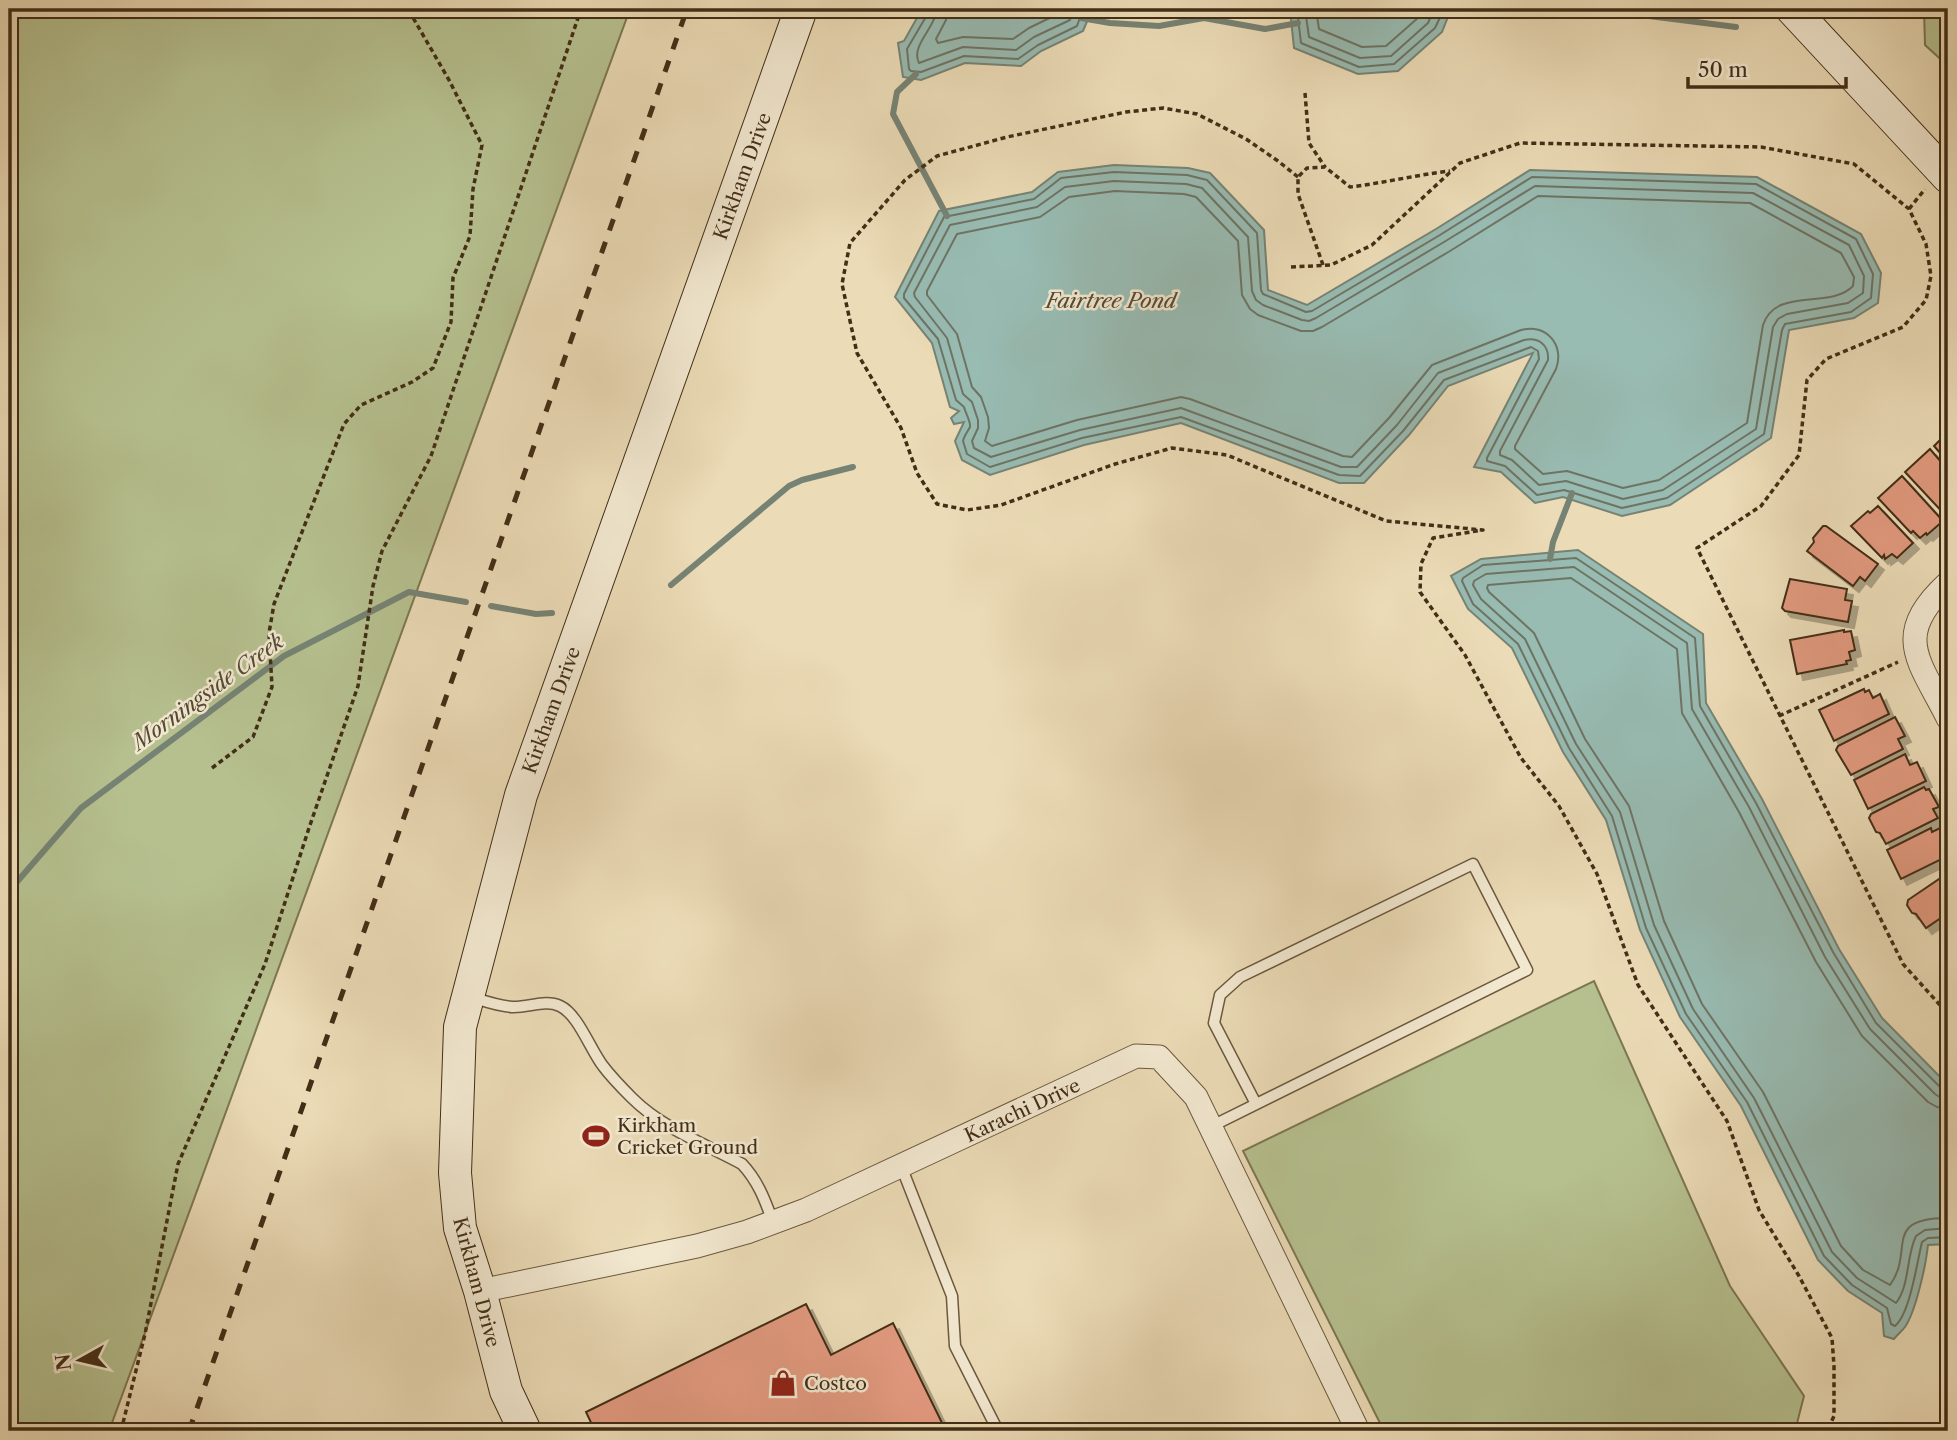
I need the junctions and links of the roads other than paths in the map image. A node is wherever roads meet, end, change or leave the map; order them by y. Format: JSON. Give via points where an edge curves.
{"nodes":[{"id":1,"x":802,"y":9,"type":"edge"},
{"id":2,"x":1792,"y":9,"type":"edge"},
{"id":3,"x":1948,"y":177,"type":"edge"},
{"id":4,"x":1948,"y":583,"type":"edge"},
{"id":5,"x":1948,"y":718,"type":"edge"},
{"id":6,"x":468,"y":996,"type":"junction"},
{"id":7,"x":1256,"y":1104,"type":"junction"},
{"id":8,"x":1210,"y":1127,"type":"junction"},
{"id":9,"x":901,"y":1166,"type":"junction"},
{"id":10,"x":773,"y":1222,"type":"junction"},
{"id":11,"x":480,"y":1292,"type":"junction"},
{"id":12,"x":524,"y":1431,"type":"edge"},
{"id":13,"x":998,"y":1431,"type":"edge"},
{"id":14,"x":1358,"y":1431,"type":"edge"}],
"edges":[{"from":1,"to":6,"type":"street","name":"Kirkham Drive","via":[[521,795]]},
{"from":2,"to":3,"type":"street"},
{"from":4,"to":5,"type":"street","via":[[1924,609],[1914,636],[1916,654]]},
{"from":6,"to":10,"type":"lane","via":[[512,1007],[549,1004],[566,1009],[602,1065],[653,1117],[742,1164],[752,1174]]},
{"from":6,"to":11,"type":"street","name":"Kirkham Drive","via":[[460,1027],[455,1173],[460,1228]]},
{"from":7,"to":7,"type":"lane","via":[[1527,970],[1473,864],[1240,977],[1220,995],[1214,1023]]},
{"from":7,"to":8,"type":"lane"},
{"from":8,"to":9,"type":"street","name":"Karachi Drive","via":[[1196,1097],[1159,1057],[1136,1056]]},
{"from":8,"to":14,"type":"street","name":"Karachi Drive"},
{"from":9,"to":10,"type":"street","name":"Karachi Drive"},
{"from":9,"to":13,"type":"lane","via":[[952,1296],[955,1346]]},
{"from":10,"to":11,"type":"street","name":"Karachi Drive","via":[[697,1246]]},
{"from":11,"to":12,"type":"street","name":"Kirkham Drive","via":[[506,1391]]}]}
